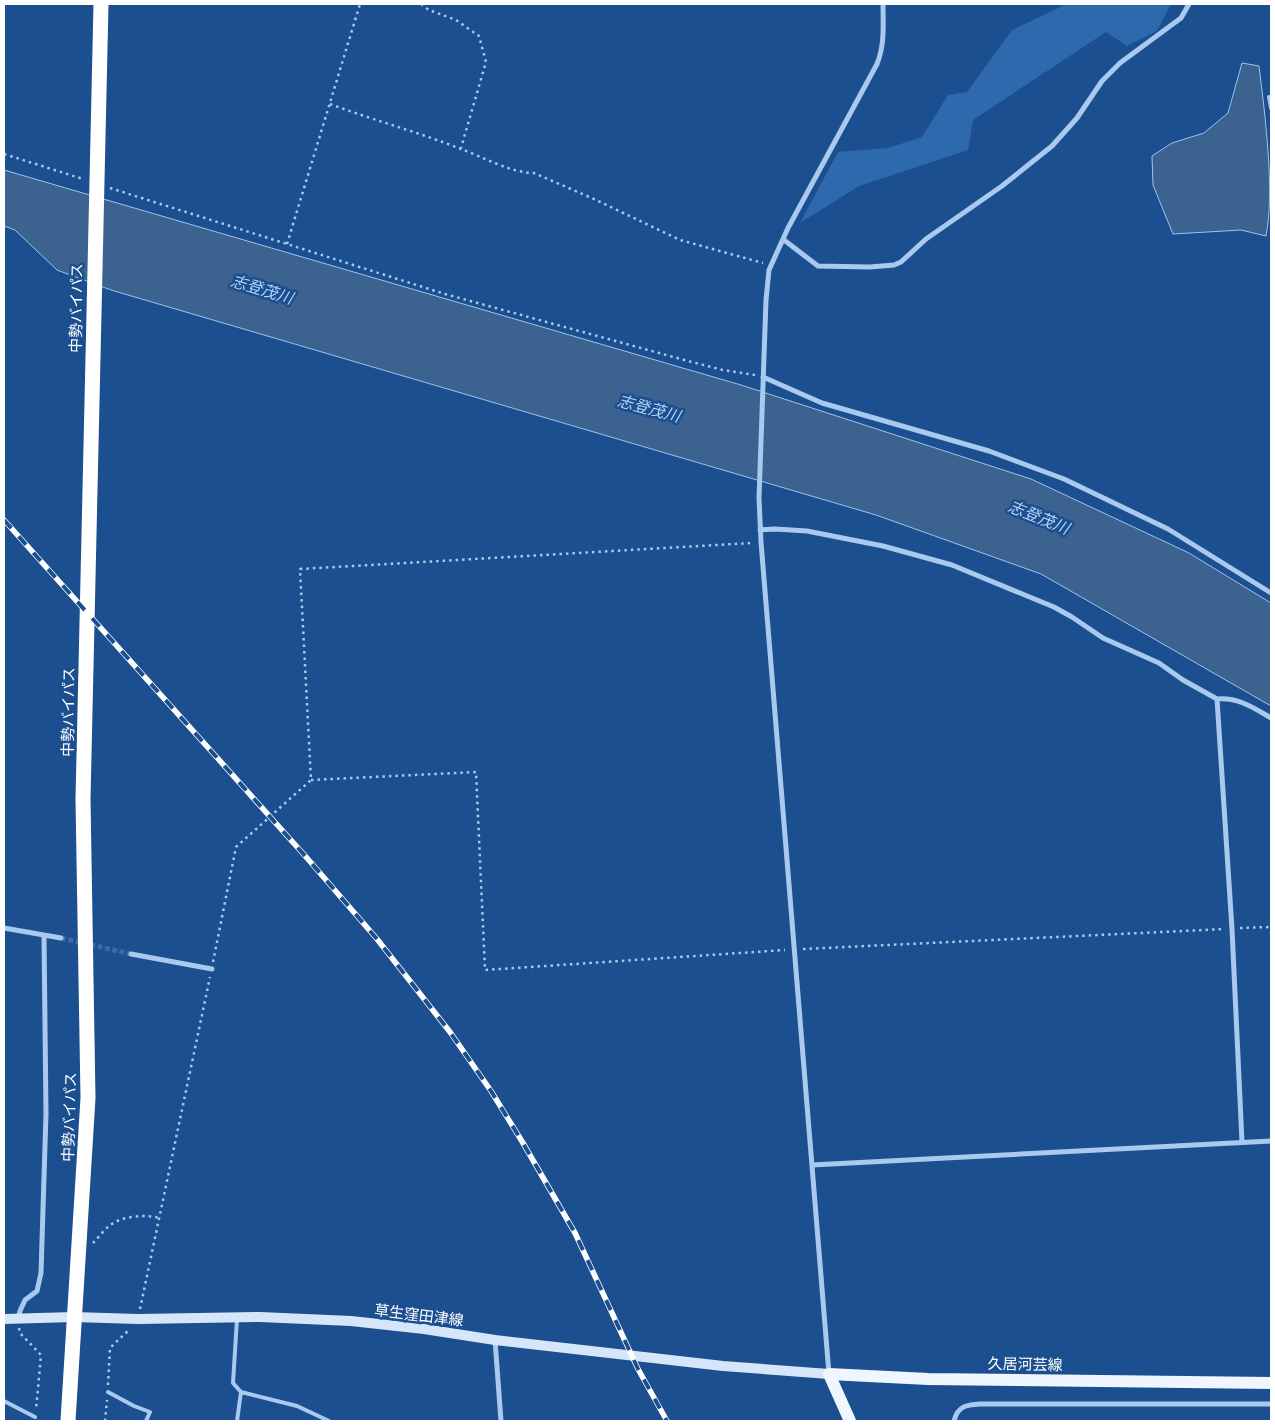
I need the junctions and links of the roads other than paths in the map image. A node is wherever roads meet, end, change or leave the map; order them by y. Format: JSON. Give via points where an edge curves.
{"nodes":[{"id":1,"x":101,"y":4,"type":"edge"},
{"id":2,"x":883,"y":4,"type":"edge"},
{"id":3,"x":1189,"y":4,"type":"edge"},
{"id":4,"x":1269,"y":97,"type":"dead end"},
{"id":5,"x":1271,"y":108,"type":"edge"},
{"id":6,"x":784,"y":240,"type":"junction"},
{"id":7,"x":764,"y":377,"type":"junction"},
{"id":8,"x":760,"y":530,"type":"junction"},
{"id":9,"x":1271,"y":593,"type":"edge"},
{"id":10,"x":1217,"y":700,"type":"junction"},
{"id":11,"x":1271,"y":718,"type":"edge"},
{"id":12,"x":4,"y":928,"type":"edge"},
{"id":13,"x":44,"y":936,"type":"junction"},
{"id":14,"x":61,"y":938,"type":"tunnel mouth"},
{"id":15,"x":131,"y":954,"type":"tunnel mouth"},
{"id":16,"x":212,"y":969,"type":"road end"},
{"id":17,"x":1271,"y":1140,"type":"edge"},
{"id":18,"x":1242,"y":1142,"type":"junction"},
{"id":19,"x":812,"y":1165,"type":"junction"},
{"id":20,"x":74,"y":1317,"type":"junction"},
{"id":21,"x":237,"y":1317,"type":"junction"},
{"id":22,"x":4,"y":1319,"type":"edge"},
{"id":23,"x":18,"y":1320,"type":"junction"},
{"id":24,"x":495,"y":1340,"type":"junction"},
{"id":25,"x":829,"y":1374,"type":"junction"},
{"id":26,"x":1271,"y":1383,"type":"edge"},
{"id":27,"x":108,"y":1392,"type":"road end"},
{"id":28,"x":241,"y":1392,"type":"junction"},
{"id":29,"x":4,"y":1402,"type":"edge"},
{"id":30,"x":1271,"y":1404,"type":"edge"},
{"id":31,"x":35,"y":1417,"type":"road end"},
{"id":32,"x":68,"y":1421,"type":"edge"},
{"id":33,"x":146,"y":1421,"type":"edge"},
{"id":34,"x":237,"y":1421,"type":"edge"},
{"id":35,"x":329,"y":1421,"type":"edge"},
{"id":36,"x":501,"y":1421,"type":"edge"},
{"id":37,"x":850,"y":1421,"type":"edge"},
{"id":38,"x":954,"y":1421,"type":"edge"}],
"edges":[{"from":1,"to":20,"type":"highway","name":"中勢バイパス","via":[[84,799],[88,1098]]},
{"from":2,"to":6,"type":"street","via":[[884,37],[877,64]]},
{"from":3,"to":6,"type":"street","via":[[1181,18],[1102,81],[1077,118],[1052,146],[926,239],[901,262],[870,268],[818,266]]},
{"from":4,"to":5,"type":"lane"},
{"from":6,"to":7,"type":"street","via":[[769,270]]},
{"from":7,"to":8,"type":"street"},
{"from":7,"to":9,"type":"street","via":[[822,403],[962,442],[1064,478],[1168,529]]},
{"from":8,"to":10,"type":"street","via":[[807,531],[883,546],[952,565],[1054,607],[1103,638],[1159,663]]},
{"from":8,"to":19,"type":"street"},
{"from":10,"to":11,"type":"street","via":[[1245,702]]},
{"from":10,"to":18,"type":"street"},
{"from":12,"to":13,"type":"street"},
{"from":13,"to":14,"type":"street"},
{"from":13,"to":23,"type":"street","via":[[46,1114],[41,1273],[37,1290],[25,1300]]},
{"from":15,"to":16,"type":"street"},
{"from":17,"to":18,"type":"street"},
{"from":18,"to":19,"type":"street"},
{"from":19,"to":25,"type":"street"},
{"from":20,"to":21,"type":"main road","name":"草生窪田津線"},
{"from":20,"to":23,"type":"main road","name":"草生窪田津線"},
{"from":20,"to":32,"type":"highway","name":"中勢バイパス"},
{"from":21,"to":24,"type":"main road","name":"草生窪田津線","via":[[351,1322]]},
{"from":21,"to":28,"type":"lane","via":[[233,1383]]},
{"from":22,"to":23,"type":"main road","name":"草生窪田津線"},
{"from":24,"to":25,"type":"main road","name":"草生窪田津線","via":[[723,1366]]},
{"from":24,"to":36,"type":"street"},
{"from":25,"to":26,"type":"main road","name":"久居河芸線","via":[[928,1379]]},
{"from":25,"to":37,"type":"main road"},
{"from":27,"to":33,"type":"lane","via":[[150,1412]]},
{"from":28,"to":34,"type":"lane"},
{"from":28,"to":35,"type":"lane","via":[[297,1406]]},
{"from":29,"to":31,"type":"lane"},
{"from":30,"to":38,"type":"street","via":[[982,1404],[960,1409]]}]}
